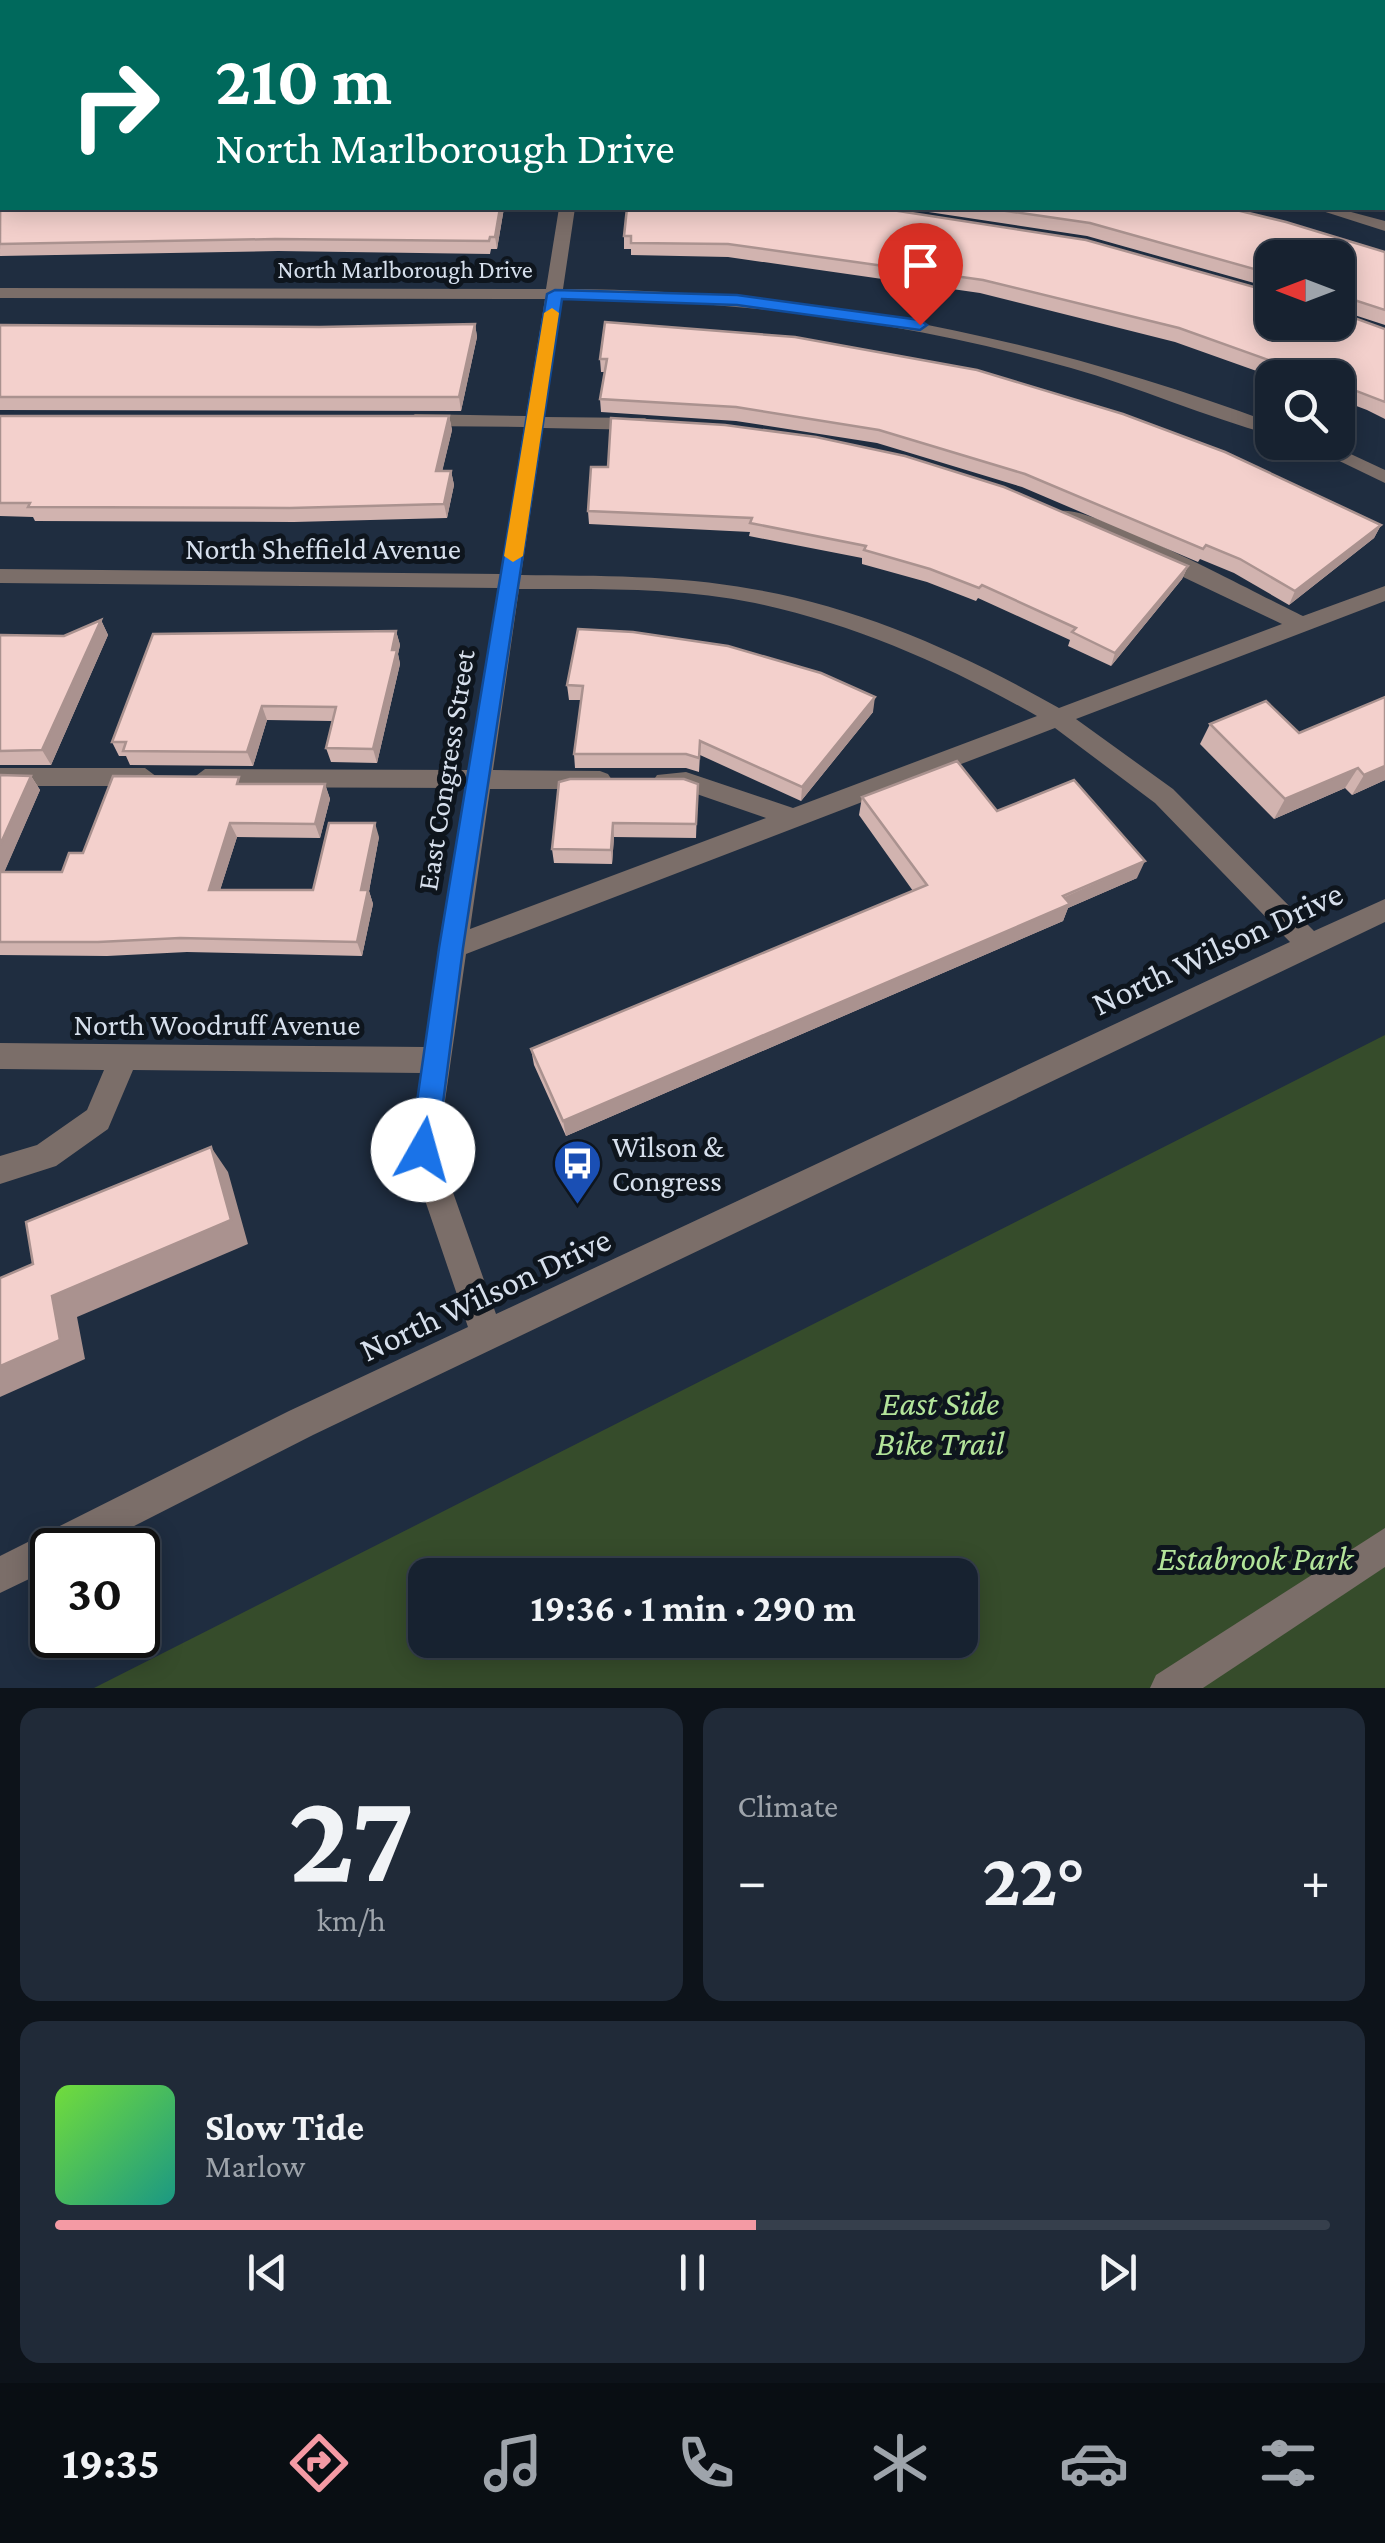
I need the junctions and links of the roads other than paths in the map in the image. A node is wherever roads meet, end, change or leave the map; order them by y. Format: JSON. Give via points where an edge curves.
{"nodes":[{"id":1,"x":567,"y":210,"type":"edge"},
{"id":2,"x":1328,"y":210,"type":"edge"},
{"id":3,"x":1385,"y":226,"type":"edge"},
{"id":4,"x":0,"y":293,"type":"edge"},
{"id":5,"x":555,"y":294,"type":"junction"},
{"id":6,"x":393,"y":420,"type":"edge"},
{"id":7,"x":535,"y":421,"type":"junction"},
{"id":8,"x":1255,"y":423,"type":"edge"},
{"id":9,"x":671,"y":425,"type":"edge"},
{"id":10,"x":1348,"y":460,"type":"edge"},
{"id":11,"x":1385,"y":477,"type":"edge"},
{"id":12,"x":1041,"y":504,"type":"edge"},
{"id":13,"x":0,"y":576,"type":"edge"},
{"id":14,"x":509,"y":580,"type":"junction"},
{"id":15,"x":1385,"y":593,"type":"edge"},
{"id":16,"x":1303,"y":624,"type":"junction"},
{"id":17,"x":1058,"y":718,"type":"junction"},
{"id":18,"x":0,"y":777,"type":"edge"},
{"id":19,"x":478,"y":780,"type":"junction"},
{"id":20,"x":796,"y":819,"type":"junction"},
{"id":21,"x":1385,"y":910,"type":"edge"},
{"id":22,"x":1310,"y":945,"type":"junction"},
{"id":23,"x":451,"y":948,"type":"junction"},
{"id":24,"x":0,"y":1056,"type":"edge"},
{"id":25,"x":124,"y":1057,"type":"junction"},
{"id":26,"x":434,"y":1060,"type":"junction"},
{"id":27,"x":0,"y":1170,"type":"edge"},
{"id":28,"x":487,"y":1335,"type":"junction"},
{"id":29,"x":1385,"y":1546,"type":"edge"},
{"id":30,"x":0,"y":1575,"type":"edge"},
{"id":31,"x":1170,"y":1688,"type":"edge"}],
"edges":[{"from":1,"to":5,"type":"street","name":"East Congress Street"},
{"from":2,"to":3,"type":"street"},
{"from":4,"to":5,"type":"street","name":"North Marlborough Drive"},
{"from":5,"to":7,"type":"street","name":"East Congress Street"},
{"from":5,"to":8,"type":"street","name":"North Marlborough Drive","via":[[737,300],[920,325],[1127,378]]},
{"from":6,"to":7,"type":"street"},
{"from":7,"to":9,"type":"street"},
{"from":7,"to":14,"type":"street","name":"East Congress Street"},
{"from":10,"to":11,"type":"street"},
{"from":12,"to":16,"type":"street"},
{"from":13,"to":14,"type":"street","name":"North Sheffield Avenue"},
{"from":14,"to":17,"type":"street","name":"North Sheffield Avenue","via":[[650,583],[754,596],[861,624],[974,670]]},
{"from":14,"to":19,"type":"street","name":"East Congress Street"},
{"from":15,"to":16,"type":"street"},
{"from":16,"to":17,"type":"street"},
{"from":17,"to":20,"type":"street"},
{"from":17,"to":22,"type":"street","name":"North Sheffield Avenue","via":[[1164,796]]},
{"from":18,"to":19,"type":"street"},
{"from":19,"to":20,"type":"street","via":[[686,781]]},
{"from":19,"to":23,"type":"street","name":"East Congress Street"},
{"from":20,"to":23,"type":"street"},
{"from":21,"to":22,"type":"street","name":"North Wilson Drive"},
{"from":22,"to":28,"type":"street","name":"North Wilson Drive"},
{"from":23,"to":26,"type":"street","name":"East Congress Street"},
{"from":24,"to":25,"type":"street","name":"North Woodruff Avenue"},
{"from":25,"to":26,"type":"street","name":"North Woodruff Avenue"},
{"from":25,"to":27,"type":"street","via":[[98,1119],[45,1156]]},
{"from":26,"to":28,"type":"street","name":"East Congress Street","via":[[423,1150]]},
{"from":28,"to":30,"type":"street","name":"North Wilson Drive"},
{"from":29,"to":31,"type":"street"}]}
